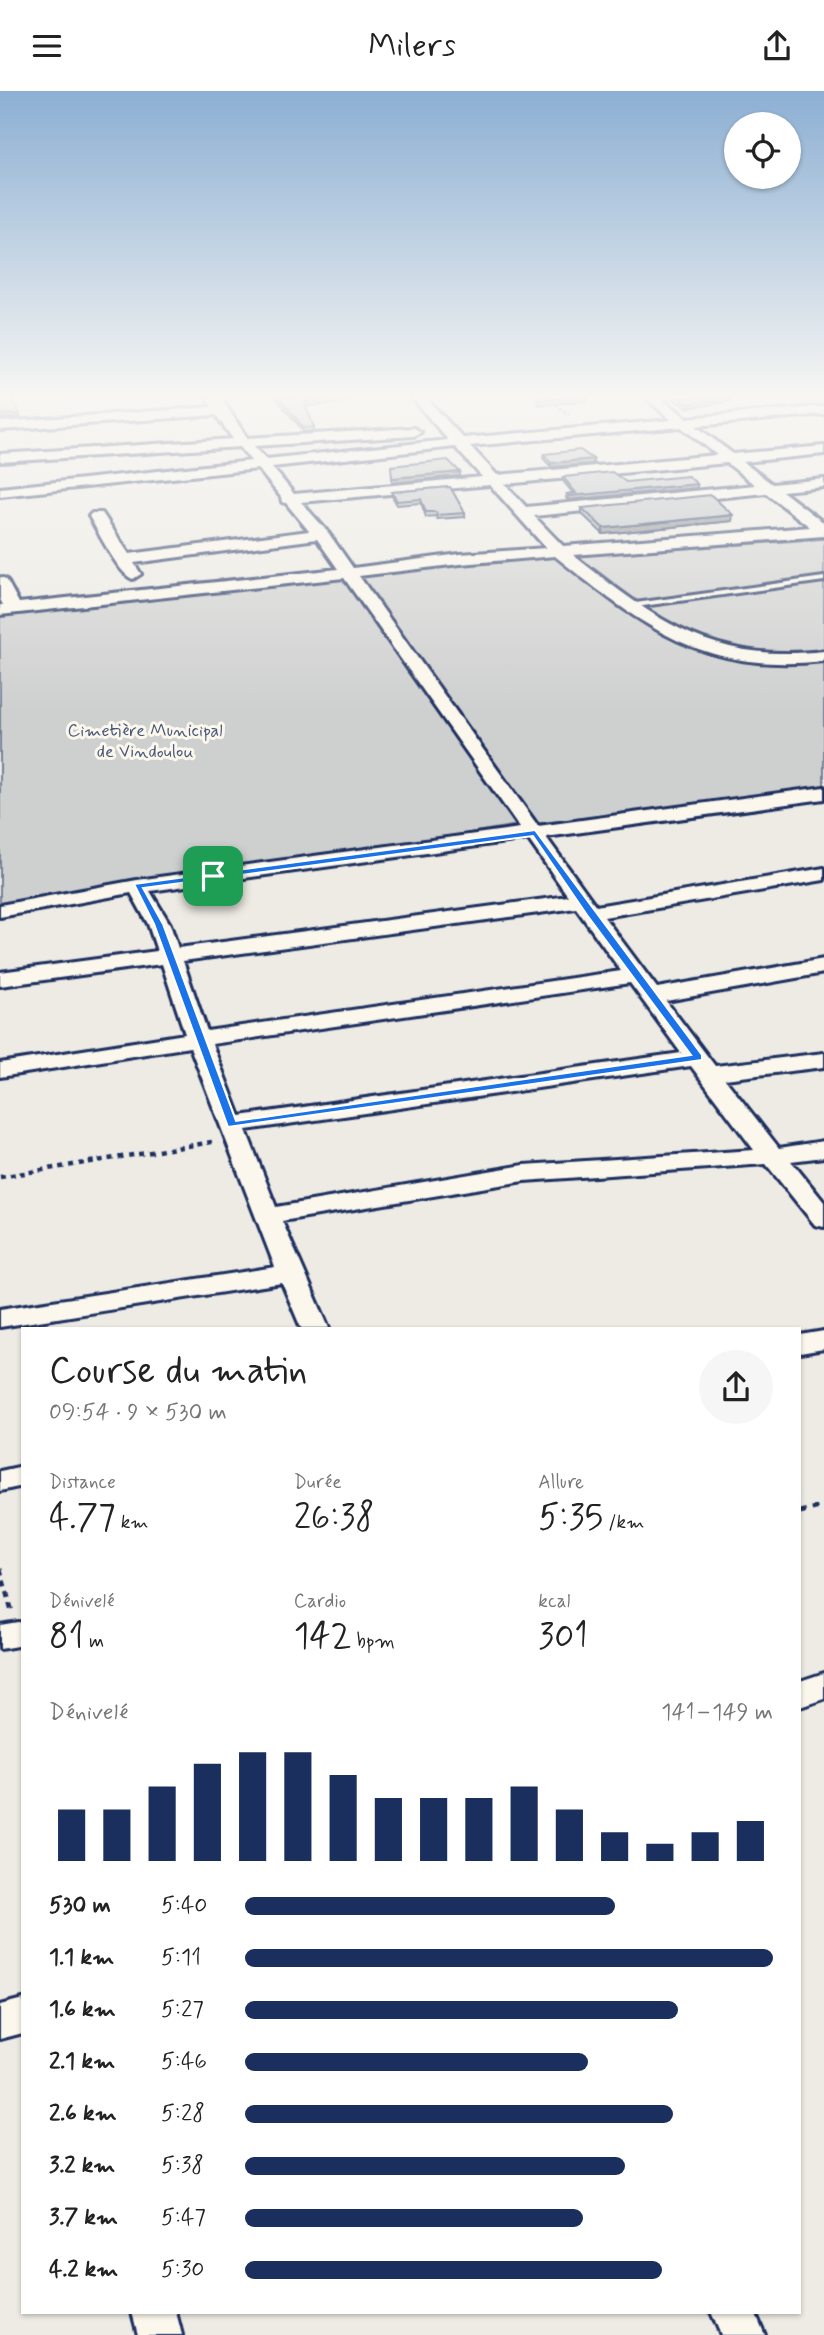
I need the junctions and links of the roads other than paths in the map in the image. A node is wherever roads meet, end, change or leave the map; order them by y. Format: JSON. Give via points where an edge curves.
{"nodes":[{"id":1,"x":291,"y":503,"type":"edge"},
{"id":2,"x":515,"y":503,"type":"edge"},
{"id":3,"x":619,"y":503,"type":"edge"},
{"id":4,"x":789,"y":503,"type":"edge"},
{"id":5,"x":523,"y":512,"type":"junction"},
{"id":6,"x":97,"y":516,"type":"dead end"},
{"id":7,"x":824,"y":531,"type":"edge"},
{"id":8,"x":321,"y":534,"type":"junction"},
{"id":9,"x":559,"y":552,"type":"junction"},
{"id":10,"x":122,"y":560,"type":"junction"},
{"id":11,"x":348,"y":573,"type":"junction"},
{"id":12,"x":824,"y":579,"type":"edge"},
{"id":13,"x":0,"y":582,"type":"edge"},
{"id":14,"x":147,"y":595,"type":"junction"},
{"id":15,"x":628,"y":606,"type":"junction"},
{"id":16,"x":6,"y":609,"type":"edge"},
{"id":17,"x":824,"y":656,"type":"edge"},
{"id":18,"x":824,"y":773,"type":"edge"},
{"id":19,"x":822,"y":795,"type":"edge"},
{"id":20,"x":535,"y":833,"type":"junction"},
{"id":21,"x":824,"y":874,"type":"edge"},
{"id":22,"x":137,"y":886,"type":"junction"},
{"id":23,"x":586,"y":907,"type":"junction"},
{"id":24,"x":0,"y":911,"type":"edge"},
{"id":25,"x":170,"y":956,"type":"junction"},
{"id":26,"x":824,"y":966,"type":"edge"},
{"id":27,"x":638,"y":975,"type":"junction"},
{"id":28,"x":0,"y":979,"type":"edge"},
{"id":29,"x":653,"y":996,"type":"junction"},
{"id":30,"x":199,"y":1041,"type":"junction"},
{"id":31,"x":824,"y":1060,"type":"edge"},
{"id":32,"x":704,"y":1066,"type":"junction"},
{"id":33,"x":0,"y":1070,"type":"edge"},
{"id":34,"x":234,"y":1131,"type":"junction"},
{"id":35,"x":824,"y":1149,"type":"edge"},
{"id":36,"x":774,"y":1156,"type":"junction"},
{"id":37,"x":267,"y":1216,"type":"junction"},
{"id":38,"x":824,"y":1219,"type":"edge"},
{"id":39,"x":290,"y":1273,"type":"junction"},
{"id":40,"x":0,"y":1318,"type":"edge"},
{"id":41,"x":315,"y":1327,"type":"edge"},
{"id":42,"x":824,"y":1340,"type":"edge"},
{"id":43,"x":801,"y":1344,"type":"edge"},
{"id":44,"x":21,"y":1476,"type":"edge"},
{"id":45,"x":0,"y":1481,"type":"edge"},
{"id":46,"x":824,"y":1686,"type":"edge"},
{"id":47,"x":801,"y":1694,"type":"edge"},
{"id":48,"x":21,"y":2017,"type":"edge"},
{"id":49,"x":0,"y":2022,"type":"edge"},
{"id":50,"x":155,"y":2314,"type":"edge"},
{"id":51,"x":734,"y":2314,"type":"edge"},
{"id":52,"x":160,"y":2335,"type":"edge"},
{"id":53,"x":743,"y":2335,"type":"edge"}],
"edges":[{"from":1,"to":8,"type":"street"},
{"from":2,"to":5,"type":"street"},
{"from":3,"to":5,"type":"street"},
{"from":4,"to":7,"type":"street"},
{"from":5,"to":9,"type":"street"},
{"from":6,"to":10,"type":"street"},
{"from":7,"to":9,"type":"street"},
{"from":8,"to":10,"type":"street"},
{"from":8,"to":11,"type":"street"},
{"from":9,"to":11,"type":"street","via":[[460,558]]},
{"from":9,"to":15,"type":"street"},
{"from":10,"to":14,"type":"street"},
{"from":11,"to":14,"type":"street"},
{"from":11,"to":20,"type":"street"},
{"from":12,"to":15,"type":"lane"},
{"from":13,"to":16,"type":"street"},
{"from":14,"to":16,"type":"street"},
{"from":15,"to":17,"type":"street","via":[[682,637],[721,652],[787,660]]},
{"from":18,"to":19,"type":"street","via":[[814,780]]},
{"from":19,"to":20,"type":"street"},
{"from":20,"to":22,"type":"street"},
{"from":20,"to":23,"type":"street"},
{"from":21,"to":23,"type":"street"},
{"from":22,"to":24,"type":"street"},
{"from":22,"to":25,"type":"street","via":[[159,924]]},
{"from":23,"to":25,"type":"street"},
{"from":23,"to":27,"type":"street"},
{"from":25,"to":28,"type":"street"},
{"from":25,"to":30,"type":"street"},
{"from":26,"to":29,"type":"street"},
{"from":27,"to":29,"type":"street"},
{"from":27,"to":30,"type":"street"},
{"from":29,"to":32,"type":"street"},
{"from":30,"to":33,"type":"street"},
{"from":30,"to":34,"type":"street"},
{"from":31,"to":32,"type":"street"},
{"from":32,"to":34,"type":"street"},
{"from":32,"to":36,"type":"street"},
{"from":34,"to":37,"type":"street"},
{"from":35,"to":36,"type":"street"},
{"from":36,"to":37,"type":"street","via":[[524,1173]]},
{"from":36,"to":38,"type":"street"},
{"from":37,"to":39,"type":"street"},
{"from":39,"to":40,"type":"street"},
{"from":39,"to":41,"type":"street"},
{"from":42,"to":43,"type":"street"},
{"from":44,"to":45,"type":"street"},
{"from":46,"to":47,"type":"street"},
{"from":48,"to":49,"type":"street"},
{"from":50,"to":52,"type":"street"},
{"from":51,"to":53,"type":"street"}]}
